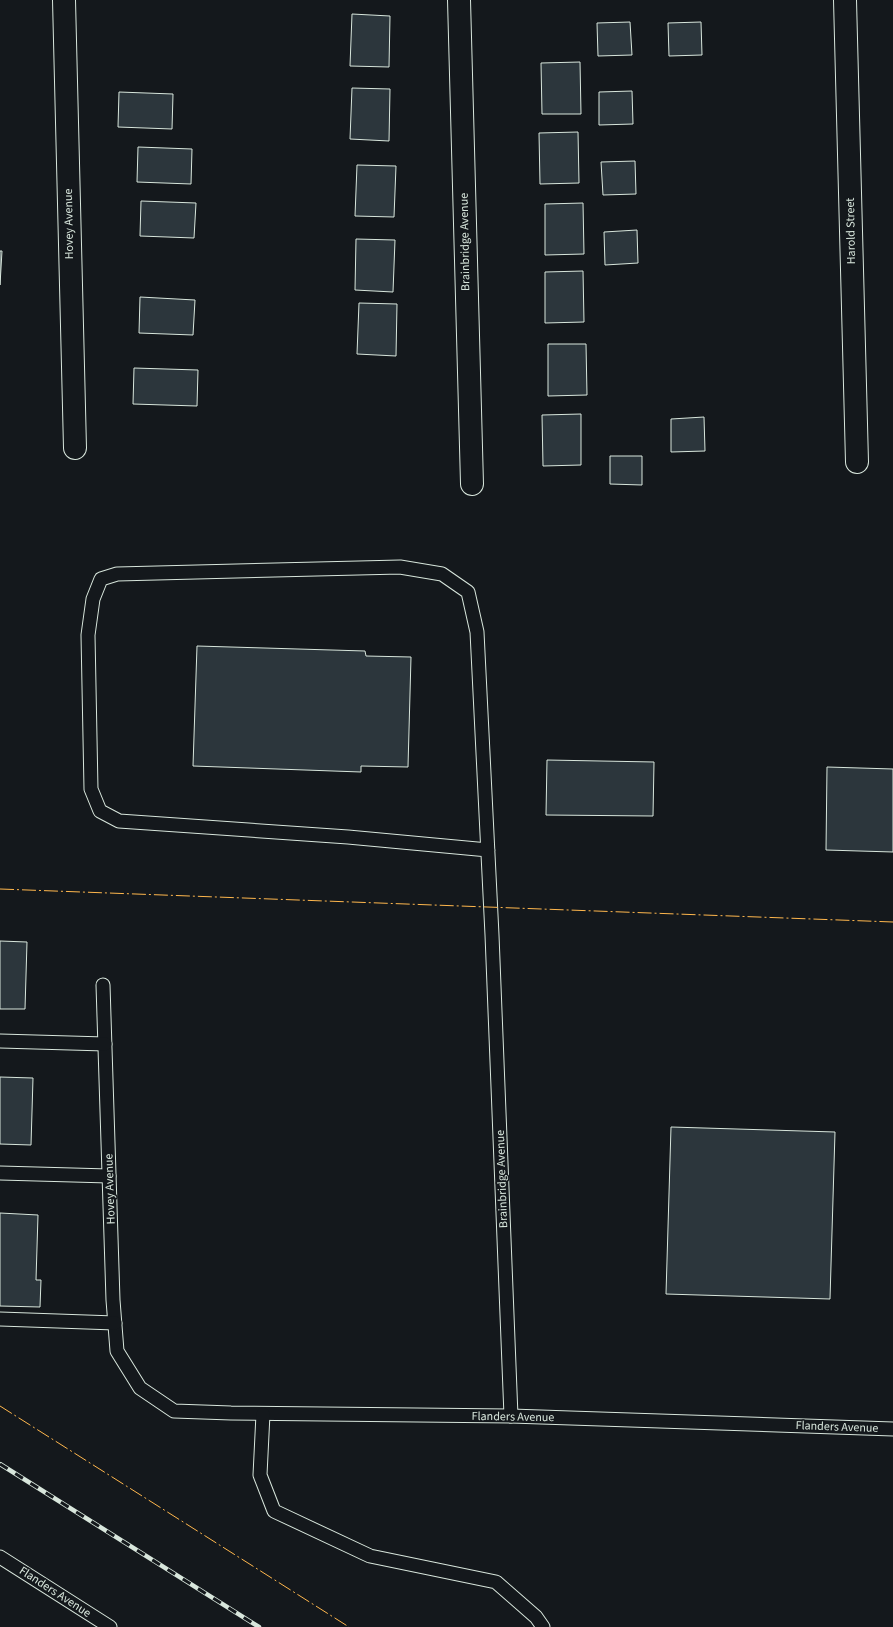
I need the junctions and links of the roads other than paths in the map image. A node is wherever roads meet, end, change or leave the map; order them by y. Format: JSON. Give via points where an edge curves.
{"nodes":[{"id":1,"x":64,"y":0,"type":"edge"},
{"id":2,"x":459,"y":0,"type":"edge"},
{"id":3,"x":845,"y":0,"type":"edge"},
{"id":4,"x":75,"y":448,"type":"dead end"},
{"id":5,"x":857,"y":462,"type":"dead end"},
{"id":6,"x":472,"y":484,"type":"dead end"},
{"id":7,"x":488,"y":850,"type":"junction"},
{"id":8,"x":103,"y":985,"type":"dead end"},
{"id":9,"x":0,"y":1041,"type":"edge"},
{"id":10,"x":105,"y":1044,"type":"junction"},
{"id":11,"x":0,"y":1173,"type":"edge"},
{"id":12,"x":109,"y":1176,"type":"junction"},
{"id":13,"x":0,"y":1319,"type":"edge"},
{"id":14,"x":115,"y":1323,"type":"junction"},
{"id":15,"x":140,"y":1388,"type":"joint"},
{"id":16,"x":262,"y":1414,"type":"junction"},
{"id":17,"x":511,"y":1416,"type":"junction"},
{"id":18,"x":893,"y":1429,"type":"edge"},
{"id":19,"x":0,"y":1556,"type":"edge"},
{"id":20,"x":110,"y":1627,"type":"edge"},
{"id":21,"x":543,"y":1627,"type":"edge"}],
"edges":[{"from":1,"to":4,"type":"street","name":"Hovey Avenue"},
{"from":2,"to":6,"type":"street","name":"Brainbridge Avenue"},
{"from":3,"to":5,"type":"street","name":"Harold Street"},
{"from":7,"to":7,"type":"lane","name":"Brainbridge Avenue","via":[[477,632],[468,592],[442,574],[400,567],[125,574],[101,579],[93,599],[88,635],[91,789],[100,811],[119,821]]},
{"from":7,"to":17,"type":"lane","name":"Brainbridge Avenue"},
{"from":8,"to":10,"type":"lane","name":"Hovey Avenue"},
{"from":9,"to":10,"type":"lane"},
{"from":10,"to":12,"type":"lane","name":"Hovey Avenue"},
{"from":11,"to":12,"type":"lane"},
{"from":12,"to":14,"type":"lane","name":"Hovey Avenue"},
{"from":13,"to":14,"type":"lane"},
{"from":14,"to":15,"type":"lane","name":"Hovey Avenue","via":[[117,1351]]},
{"from":15,"to":16,"type":"lane","name":"Flanders Avenue","via":[[174,1411]]},
{"from":16,"to":17,"type":"lane","name":"Flanders Avenue"},
{"from":16,"to":21,"type":"lane","via":[[260,1474],[274,1511],[370,1556],[496,1582],[536,1617]]},
{"from":17,"to":18,"type":"lane","name":"Flanders Avenue"},
{"from":19,"to":20,"type":"lane","name":"Flanders Avenue"}]}
